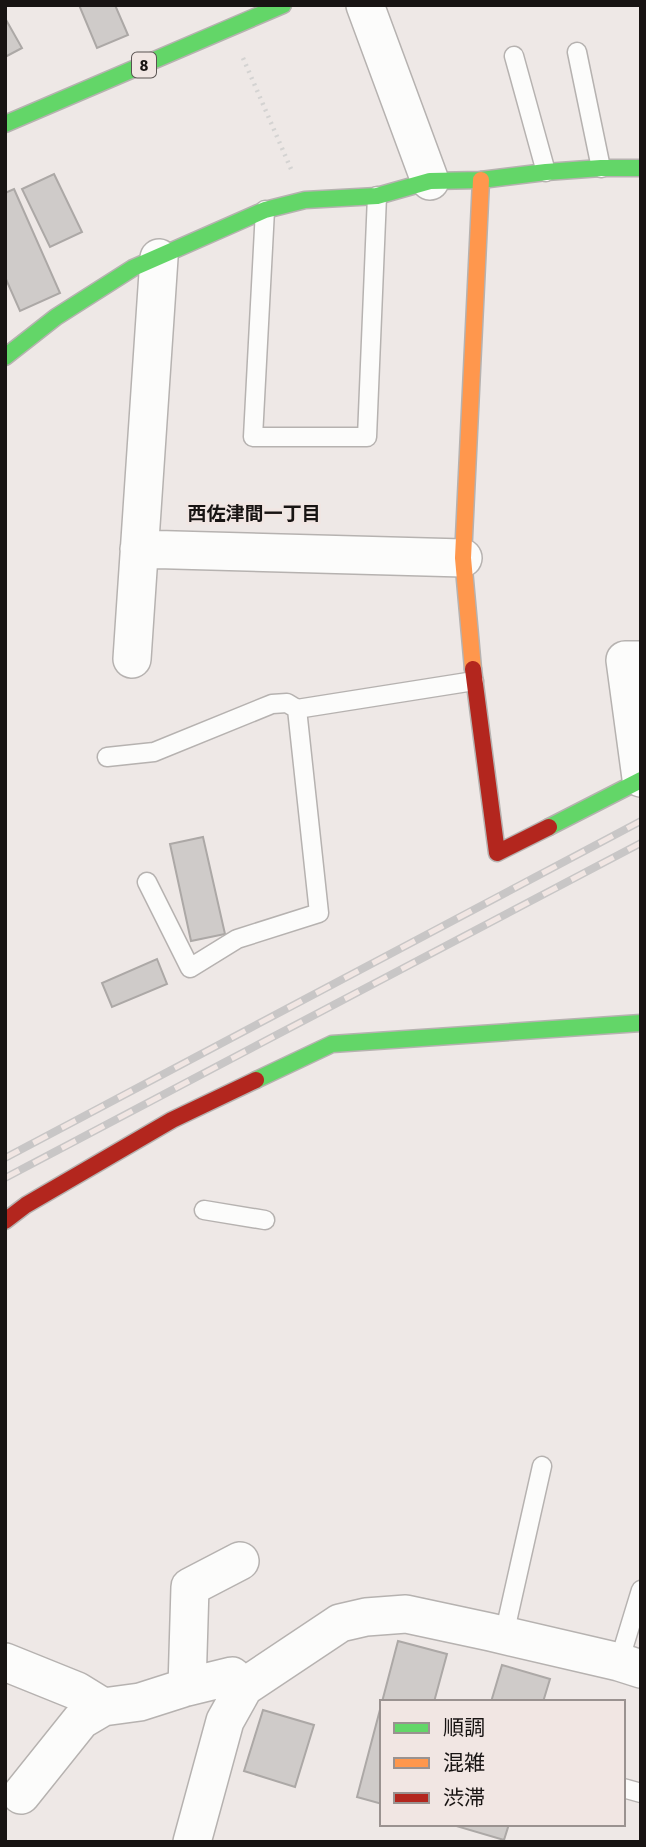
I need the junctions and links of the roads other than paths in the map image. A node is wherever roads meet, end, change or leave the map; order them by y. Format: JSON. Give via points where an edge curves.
{"nodes":[{"id":1,"x":283,"y":5,"type":"edge"},
{"id":2,"x":365,"y":5,"type":"edge"},
{"id":3,"x":577,"y":51,"type":"dead end"},
{"id":4,"x":514,"y":56,"type":"dead end"},
{"id":5,"x":5,"y":124,"type":"edge"},
{"id":6,"x":601,"y":168,"type":"junction"},
{"id":7,"x":641,"y":169,"type":"edge"},
{"id":8,"x":546,"y":172,"type":"junction"},
{"id":9,"x":481,"y":180,"type":"junction"},
{"id":10,"x":430,"y":181,"type":"junction"},
{"id":11,"x":377,"y":196,"type":"junction"},
{"id":12,"x":265,"y":210,"type":"junction"},
{"id":13,"x":159,"y":258,"type":"junction"},
{"id":14,"x":5,"y":357,"type":"edge"},
{"id":15,"x":139,"y":549,"type":"junction"},
{"id":16,"x":463,"y":558,"type":"junction"},
{"id":17,"x":132,"y":659,"type":"dead end"},
{"id":18,"x":641,"y":660,"type":"edge"},
{"id":19,"x":474,"y":681,"type":"junction"},
{"id":20,"x":297,"y":709,"type":"junction"},
{"id":21,"x":107,"y":757,"type":"dead end"},
{"id":22,"x":641,"y":779,"type":"edge"},
{"id":23,"x":147,"y":881,"type":"dead end"},
{"id":24,"x":641,"y":1023,"type":"edge"},
{"id":25,"x":204,"y":1210,"type":"dead end"},
{"id":26,"x":265,"y":1220,"type":"dead end"},
{"id":27,"x":5,"y":1221,"type":"edge"},
{"id":28,"x":541,"y":1466,"type":"dead end"},
{"id":29,"x":240,"y":1561,"type":"dead end"},
{"id":30,"x":641,"y":1590,"type":"edge"},
{"id":31,"x":504,"y":1635,"type":"junction"},
{"id":32,"x":5,"y":1662,"type":"edge"},
{"id":33,"x":630,"y":1666,"type":"edge"},
{"id":34,"x":187,"y":1686,"type":"junction"},
{"id":35,"x":244,"y":1687,"type":"junction"},
{"id":36,"x":103,"y":1707,"type":"junction"},
{"id":37,"x":21,"y":1795,"type":"dead end"},
{"id":38,"x":192,"y":1842,"type":"edge"}],
"edges":[{"from":1,"to":5,"type":"street","number":"8"},
{"from":2,"to":10,"type":"street"},
{"from":3,"to":6,"type":"lane"},
{"from":4,"to":8,"type":"lane"},
{"from":6,"to":7,"type":"street"},
{"from":6,"to":8,"type":"street"},
{"from":8,"to":9,"type":"street"},
{"from":9,"to":10,"type":"street"},
{"from":9,"to":16,"type":"street"},
{"from":10,"to":11,"type":"street"},
{"from":11,"to":12,"type":"street","via":[[305,200]]},
{"from":11,"to":12,"type":"lane","via":[[368,437],[253,436]]},
{"from":12,"to":13,"type":"street"},
{"from":13,"to":14,"type":"street","via":[[133,268],[56,317]]},
{"from":13,"to":15,"type":"street"},
{"from":15,"to":16,"type":"street"},
{"from":15,"to":17,"type":"street"},
{"from":16,"to":19,"type":"street"},
{"from":18,"to":22,"type":"street","via":[[625,660]]},
{"from":19,"to":20,"type":"lane"},
{"from":19,"to":22,"type":"street","via":[[497,853]]},
{"from":20,"to":21,"type":"lane","via":[[286,703],[272,704],[154,752]]},
{"from":20,"to":23,"type":"lane","via":[[320,914],[237,939],[190,968]]},
{"from":24,"to":27,"type":"street","via":[[332,1044],[172,1120]]},
{"from":25,"to":26,"type":"lane"},
{"from":28,"to":31,"type":"lane"},
{"from":29,"to":34,"type":"street","via":[[190,1587]]},
{"from":30,"to":33,"type":"lane"},
{"from":31,"to":33,"type":"street"},
{"from":31,"to":35,"type":"street","via":[[406,1614],[366,1617],[340,1623]]},
{"from":32,"to":36,"type":"street"},
{"from":34,"to":35,"type":"street","via":[[232,1676]]},
{"from":34,"to":36,"type":"street","via":[[140,1702]]},
{"from":35,"to":38,"type":"street","via":[[225,1721]]},
{"from":36,"to":37,"type":"street","via":[[81,1720]]}]}
